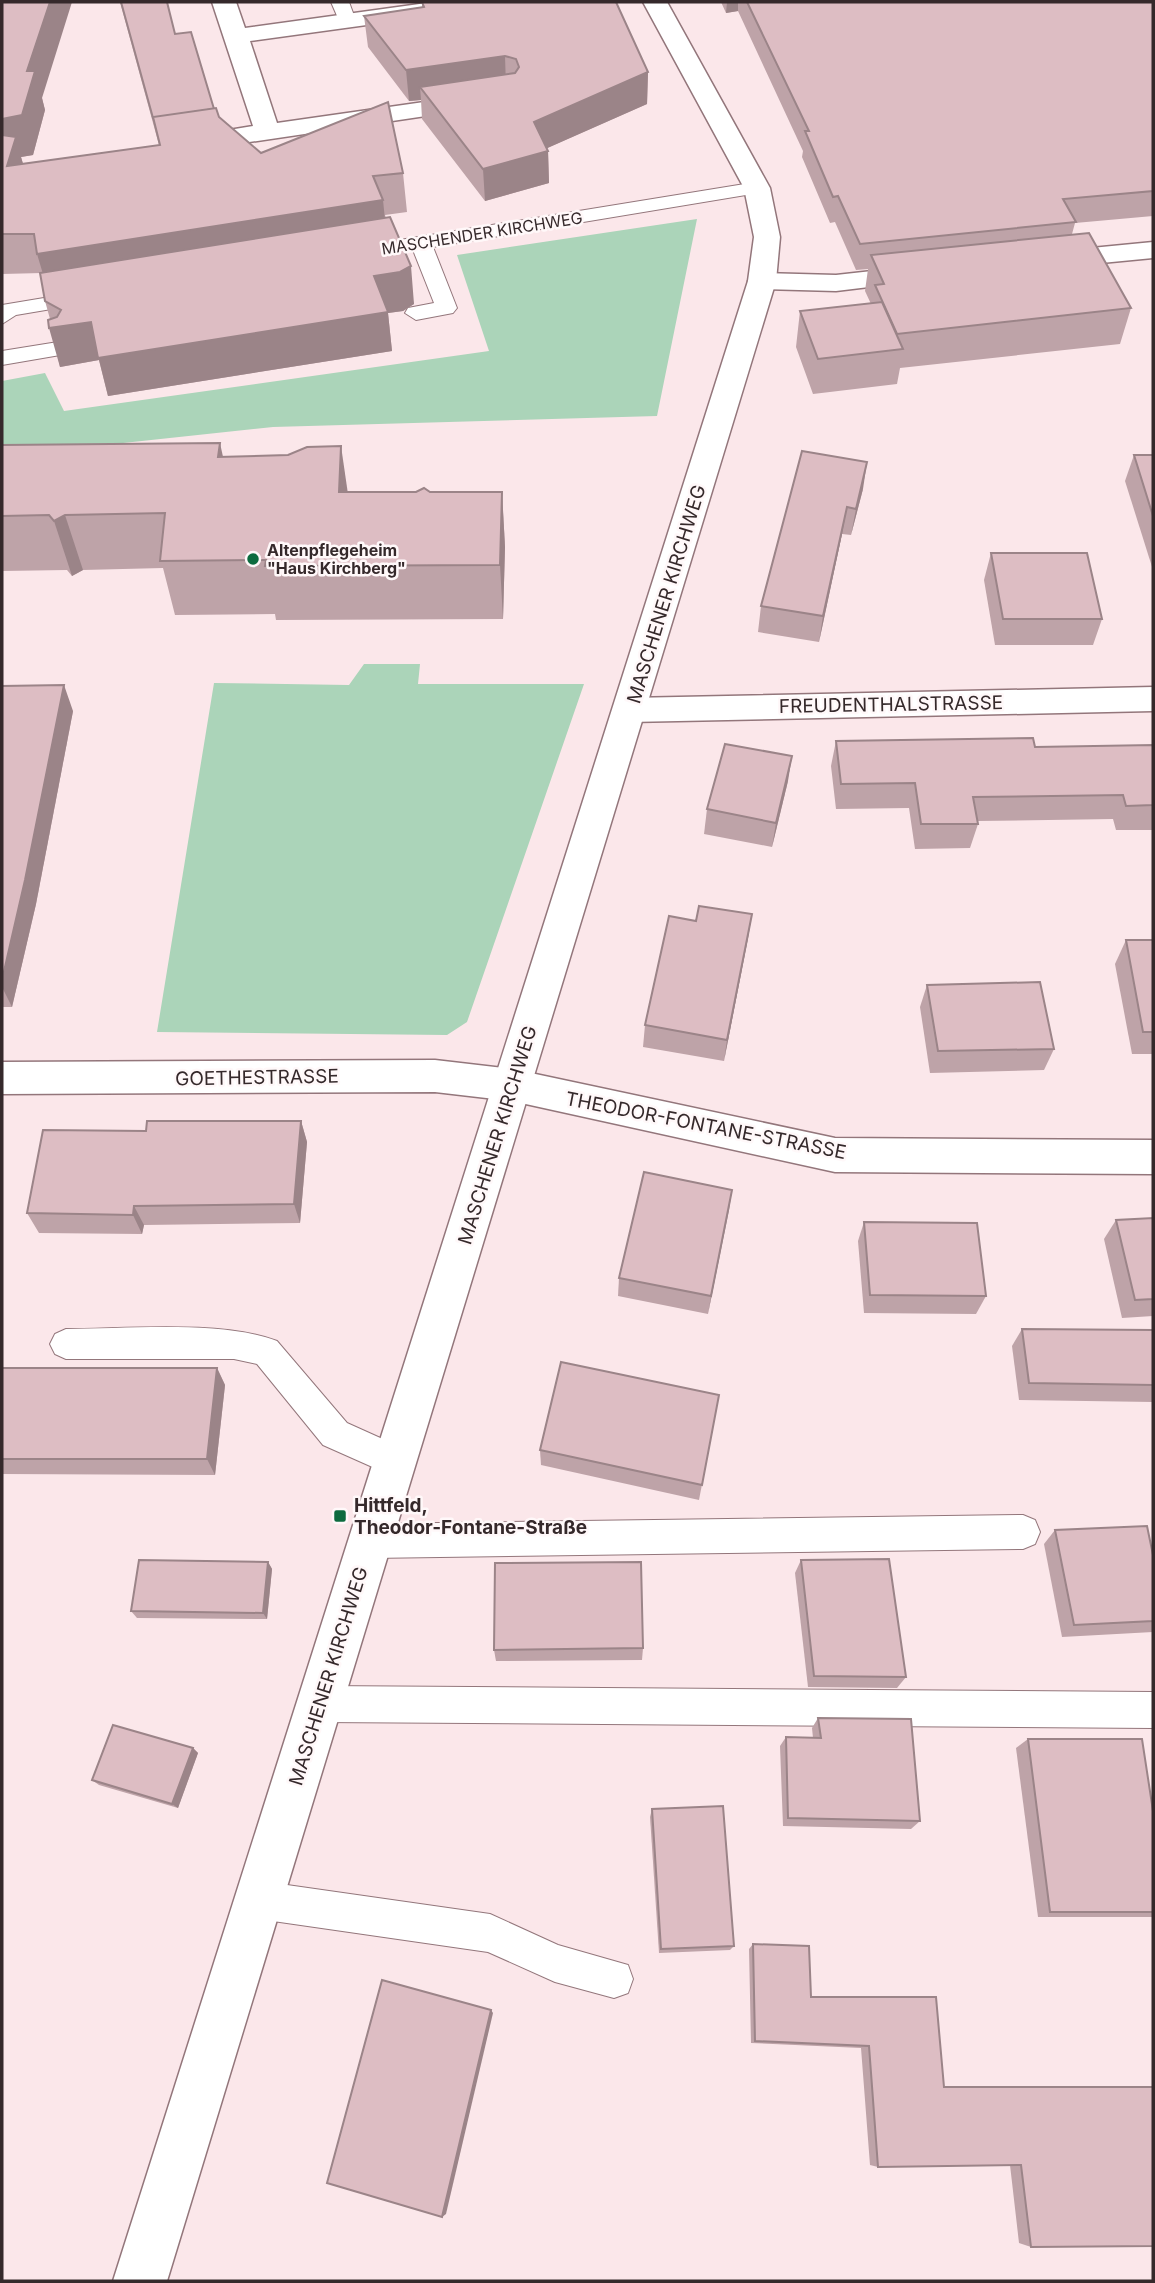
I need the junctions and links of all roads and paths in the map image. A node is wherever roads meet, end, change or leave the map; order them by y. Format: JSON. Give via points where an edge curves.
{"nodes":[{"id":1,"x":224,"y":2,"type":"edge"},
{"id":2,"x":483,"y":2,"type":"edge"},
{"id":3,"x":655,"y":2,"type":"edge"},
{"id":4,"x":343,"y":11,"type":"edge"},
{"id":5,"x":236,"y":36,"type":"junction"},
{"id":6,"x":493,"y":99,"type":"edge"},
{"id":7,"x":267,"y":132,"type":"junction"},
{"id":8,"x":171,"y":146,"type":"edge"},
{"id":9,"x":757,"y":188,"type":"junction"},
{"id":10,"x":421,"y":243,"type":"junction"},
{"id":11,"x":1153,"y":250,"type":"edge"},
{"id":12,"x":339,"y":256,"type":"edge"},
{"id":13,"x":1029,"y":263,"type":"edge"},
{"id":14,"x":946,"y":271,"type":"edge"},
{"id":15,"x":762,"y":281,"type":"junction"},
{"id":16,"x":106,"y":294,"type":"edge"},
{"id":17,"x":416,"y":313,"type":"dead end"},
{"id":18,"x":2,"y":317,"type":"edge"},
{"id":19,"x":58,"y":349,"type":"edge"},
{"id":20,"x":2,"y":358,"type":"edge"},
{"id":21,"x":1153,"y":699,"type":"edge"},
{"id":22,"x":629,"y":710,"type":"junction"},
{"id":23,"x":2,"y":1078,"type":"edge"},
{"id":24,"x":512,"y":1085,"type":"junction"},
{"id":25,"x":1153,"y":1157,"type":"edge"},
{"id":26,"x":66,"y":1344,"type":"dead end"},
{"id":27,"x":395,"y":1461,"type":"junction"},
{"id":28,"x":1023,"y":1532,"type":"dead end"},
{"id":29,"x":370,"y":1541,"type":"junction"},
{"id":30,"x":320,"y":1704,"type":"junction"},
{"id":31,"x":1153,"y":1710,"type":"edge"},
{"id":32,"x":259,"y":1900,"type":"junction"},
{"id":33,"x":614,"y":1979,"type":"dead end"},
{"id":34,"x":140,"y":2281,"type":"edge"}],
"edges":[{"from":1,"to":5,"type":"street"},
{"from":2,"to":4,"type":"street"},
{"from":3,"to":9,"type":"street","name":"MASCHENER KIRCHWEG"},
{"from":4,"to":5,"type":"street"},
{"from":5,"to":7,"type":"street"},
{"from":6,"to":7,"type":"street"},
{"from":7,"to":8,"type":"street"},
{"from":9,"to":10,"type":"lane","name":"MASCHENDER KIRCHWEG"},
{"from":9,"to":15,"type":"street","name":"MASCHENER KIRCHWEG","via":[[767,237]]},
{"from":10,"to":12,"type":"lane","name":"MASCHENDER KIRCHWEG"},
{"from":10,"to":17,"type":"lane","via":[[446,308]]},
{"from":11,"to":13,"type":"street"},
{"from":14,"to":15,"type":"street","via":[[836,283]]},
{"from":15,"to":22,"type":"street","name":"MASCHENER KIRCHWEG"},
{"from":16,"to":18,"type":"lane","via":[[9,310]]},
{"from":19,"to":20,"type":"lane"},
{"from":21,"to":22,"type":"street","name":"FREUDENTHALSTRASSE"},
{"from":22,"to":24,"type":"street","name":"MASCHENER KIRCHWEG"},
{"from":23,"to":24,"type":"street","name":"GOETHESTRASSE","via":[[387,1074]]},
{"from":24,"to":25,"type":"street","name":"THEODOR-FONTANE-STRASSE","via":[[835,1155]]},
{"from":24,"to":27,"type":"street","name":"MASCHENER KIRCHWEG"},
{"from":26,"to":27,"type":"lane","via":[[234,1344],[266,1351],[335,1434]]},
{"from":27,"to":29,"type":"street","name":"MASCHENER KIRCHWEG"},
{"from":28,"to":29,"type":"lane"},
{"from":29,"to":30,"type":"street","name":"MASCHENER KIRCHWEG"},
{"from":30,"to":31,"type":"lane"},
{"from":30,"to":32,"type":"street","name":"MASCHENER KIRCHWEG"},
{"from":32,"to":33,"type":"lane","via":[[490,1933],[555,1963]]},
{"from":32,"to":34,"type":"street","name":"MASCHENER KIRCHWEG"}]}
